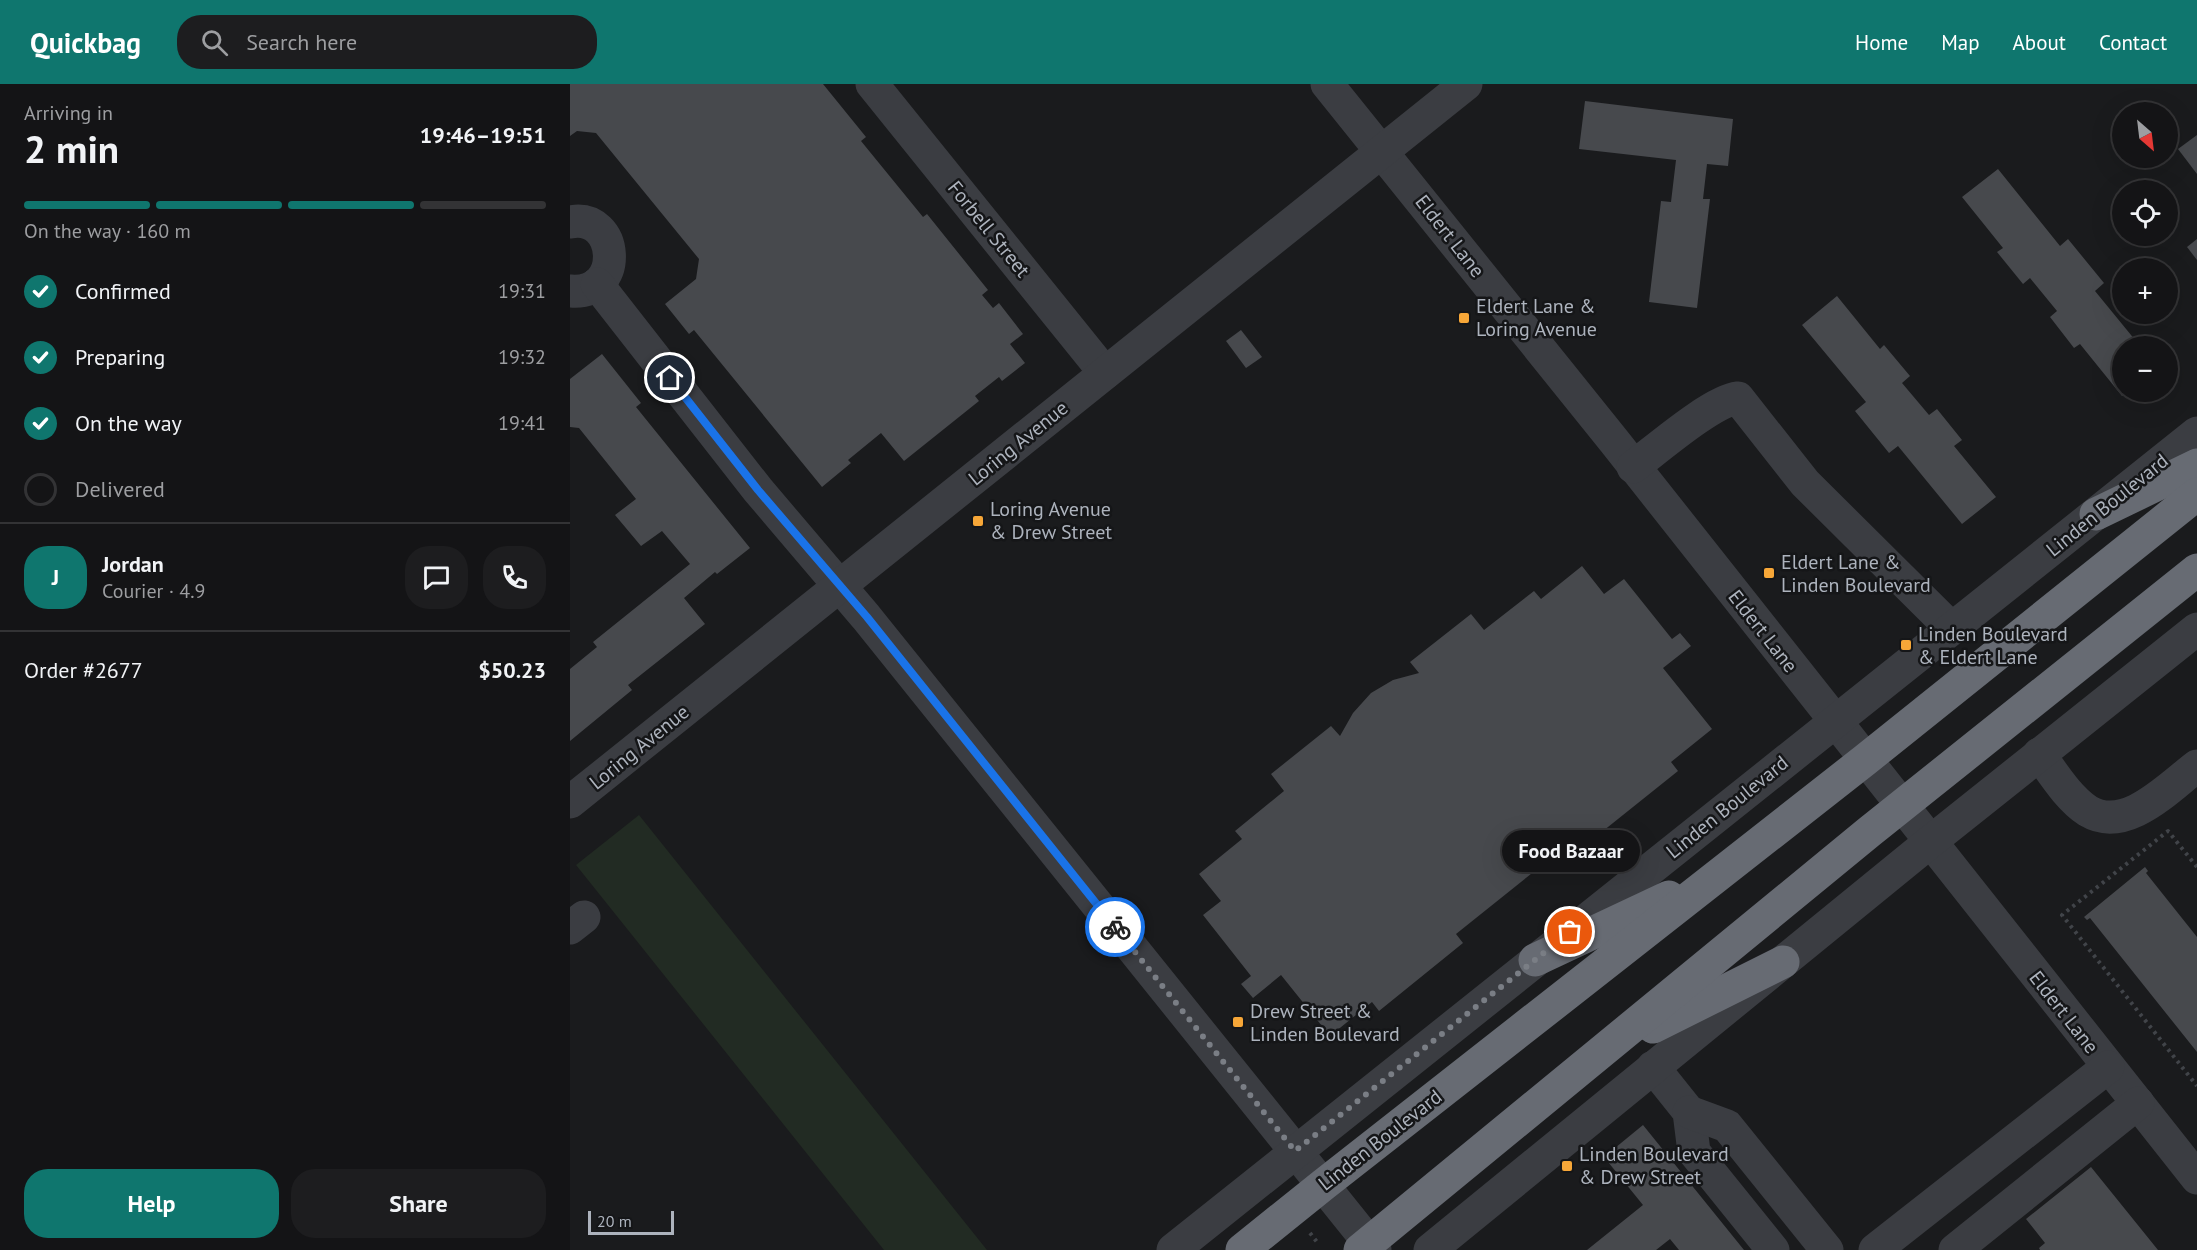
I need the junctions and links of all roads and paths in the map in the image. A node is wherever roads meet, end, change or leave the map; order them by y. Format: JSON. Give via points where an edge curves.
{"nodes":[{"id":1,"x":872,"y":84,"type":"edge"},
{"id":2,"x":1327,"y":84,"type":"edge"},
{"id":3,"x":1466,"y":84,"type":"edge"},
{"id":4,"x":1383,"y":151,"type":"junction"},
{"id":5,"x":570,"y":222,"type":"edge"},
{"id":6,"x":584,"y":288,"type":"edge"},
{"id":7,"x":1105,"y":373,"type":"junction"},
{"id":8,"x":2197,"y":433,"type":"edge"},
{"id":9,"x":2197,"y":465,"type":"edge"},
{"id":10,"x":1633,"y":466,"type":"junction"},
{"id":11,"x":2197,"y":494,"type":"edge"},
{"id":12,"x":2096,"y":514,"type":"junction"},
{"id":13,"x":2197,"y":570,"type":"edge"},
{"id":14,"x":841,"y":585,"type":"junction"},
{"id":15,"x":1952,"y":628,"type":"junction"},
{"id":16,"x":2197,"y":628,"type":"edge"},
{"id":17,"x":1835,"y":722,"type":"junction"},
{"id":18,"x":2039,"y":754,"type":"junction"},
{"id":19,"x":1865,"y":760,"type":"junction"},
{"id":20,"x":2197,"y":766,"type":"edge"},
{"id":21,"x":571,"y":798,"type":"edge"},
{"id":22,"x":1902,"y":806,"type":"junction"},
{"id":23,"x":1930,"y":842,"type":"junction"},
{"id":24,"x":2197,"y":867,"type":"edge"},
{"id":25,"x":1722,"y":872,"type":"junction"},
{"id":26,"x":1535,"y":960,"type":"junction"},
{"id":27,"x":1783,"y":962,"type":"junction"},
{"id":28,"x":1600,"y":1053,"type":"junction"},
{"id":29,"x":2108,"y":1067,"type":"junction"},
{"id":30,"x":1653,"y":1068,"type":"junction"},
{"id":31,"x":2197,"y":1086,"type":"edge"},
{"id":32,"x":2138,"y":1103,"type":"junction"},
{"id":33,"x":1689,"y":1112,"type":"junction"},
{"id":34,"x":1295,"y":1151,"type":"junction"},
{"id":35,"x":2197,"y":1178,"type":"edge"},
{"id":36,"x":1323,"y":1185,"type":"junction"},
{"id":37,"x":1368,"y":1248,"type":"edge"},
{"id":38,"x":1173,"y":1250,"type":"edge"},
{"id":39,"x":1242,"y":1250,"type":"edge"},
{"id":40,"x":1430,"y":1250,"type":"edge"},
{"id":41,"x":1773,"y":1250,"type":"edge"},
{"id":42,"x":1827,"y":1250,"type":"edge"},
{"id":43,"x":1875,"y":1250,"type":"edge"},
{"id":44,"x":1955,"y":1250,"type":"edge"}],
"edges":[{"from":1,"to":7,"type":"street","name":"Forbell Street"},
{"from":2,"to":4,"type":"street","name":"Eldert Lane"},
{"from":3,"to":4,"type":"street","name":"Loring Avenue"},
{"from":4,"to":7,"type":"street","name":"Loring Avenue"},
{"from":4,"to":10,"type":"street","name":"Eldert Lane"},
{"from":5,"to":6,"type":"street","via":[[599,230],[610,252],[605,275]]},
{"from":6,"to":14,"type":"street"},
{"from":7,"to":14,"type":"street","name":"Loring Avenue"},
{"from":8,"to":12,"type":"street","name":"Linden Boulevard"},
{"from":9,"to":12,"type":"highway"},
{"from":10,"to":15,"type":"street","via":[[1713,407],[1738,398],[1805,483]]},
{"from":10,"to":17,"type":"street","name":"Eldert Lane"},
{"from":11,"to":19,"type":"highway","name":"Linden Boulevard"},
{"from":12,"to":15,"type":"street","name":"Linden Boulevard"},
{"from":13,"to":22,"type":"highway"},
{"from":14,"to":21,"type":"street","name":"Loring Avenue"},
{"from":14,"to":34,"type":"street"},
{"from":15,"to":17,"type":"street","name":"Linden Boulevard"},
{"from":16,"to":18,"type":"street"},
{"from":17,"to":19,"type":"street","name":"Eldert Lane"},
{"from":17,"to":26,"type":"street","name":"Linden Boulevard"},
{"from":18,"to":20,"type":"street","via":[[2080,804],[2102,816],[2121,816],[2140,809]]},
{"from":18,"to":23,"type":"street"},
{"from":19,"to":22,"type":"street","name":"Eldert Lane"},
{"from":19,"to":25,"type":"highway","name":"Linden Boulevard"},
{"from":22,"to":23,"type":"street","name":"Eldert Lane"},
{"from":22,"to":28,"type":"highway"},
{"from":23,"to":27,"type":"street"},
{"from":23,"to":29,"type":"street","name":"Eldert Lane"},
{"from":24,"to":31,"type":"path","via":[[2168,831],[2062,915]]},
{"from":25,"to":26,"type":"highway"},
{"from":25,"to":36,"type":"highway","name":"Linden Boulevard"},
{"from":26,"to":34,"type":"street","name":"Linden Boulevard"},
{"from":27,"to":28,"type":"highway"},
{"from":27,"to":30,"type":"street"},
{"from":28,"to":37,"type":"highway"},
{"from":29,"to":32,"type":"street","name":"Eldert Lane"},
{"from":29,"to":43,"type":"street"},
{"from":30,"to":33,"type":"street"},
{"from":30,"to":40,"type":"street"},
{"from":32,"to":35,"type":"street","name":"Eldert Lane"},
{"from":32,"to":44,"type":"street"},
{"from":33,"to":41,"type":"street","via":[[1694,1152]]},
{"from":33,"to":42,"type":"street","via":[[1727,1126]]},
{"from":34,"to":36,"type":"street"},
{"from":34,"to":38,"type":"street","name":"Linden Boulevard"},
{"from":36,"to":37,"type":"street"},
{"from":36,"to":39,"type":"highway","name":"Linden Boulevard"}]}
